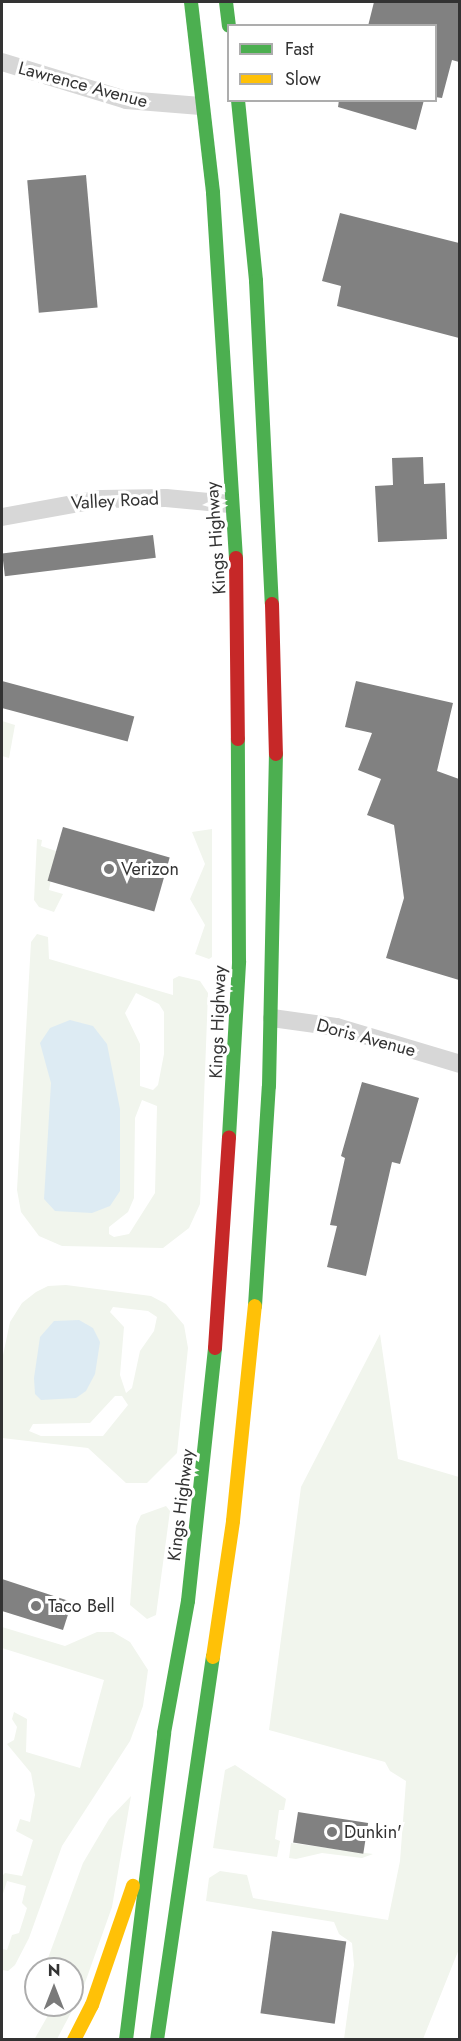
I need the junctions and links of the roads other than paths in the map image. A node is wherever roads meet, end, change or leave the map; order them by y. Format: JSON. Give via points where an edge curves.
{"nodes":[{"id":1,"x":191,"y":2,"type":"edge"},
{"id":2,"x":225,"y":2,"type":"edge"},
{"id":3,"x":229,"y":24,"type":"edge"},
{"id":4,"x":2,"y":62,"type":"edge"},
{"id":5,"x":238,"y":102,"type":"edge"},
{"id":6,"x":201,"y":106,"type":"junction"},
{"id":7,"x":230,"y":504,"type":"junction"},
{"id":8,"x":2,"y":517,"type":"edge"},
{"id":9,"x":272,"y":1018,"type":"junction"},
{"id":10,"x":459,"y":1064,"type":"edge"},
{"id":11,"x":151,"y":1832,"type":"junction"},
{"id":12,"x":74,"y":2040,"type":"edge"},
{"id":13,"x":126,"y":2040,"type":"edge"},
{"id":14,"x":157,"y":2040,"type":"edge"}],
"edges":[{"from":1,"to":6,"type":"main road","name":"Kings Highway"},
{"from":2,"to":3,"type":"main road"},
{"from":4,"to":6,"type":"street","name":"Lawrence Avenue","via":[[126,100]]},
{"from":5,"to":9,"type":"main road","via":[[256,281],[271,550],[276,748]]},
{"from":6,"to":7,"type":"main road","name":"Kings Highway","via":[[213,193],[226,367]]},
{"from":7,"to":8,"type":"street","name":"Valley Road","via":[[166,498],[100,500]]},
{"from":7,"to":11,"type":"main road","name":"Kings Highway","via":[[237,574],[240,721],[239,961],[232,1114],[209,1415],[188,1601],[165,1722]]},
{"from":9,"to":10,"type":"street","name":"Doris Avenue","via":[[337,1027]]},
{"from":9,"to":14,"type":"main road","via":[[256,1292],[233,1521]]},
{"from":11,"to":12,"type":"main road","via":[[99,1984]]},
{"from":11,"to":13,"type":"main road","name":"Kings Highway"}]}
